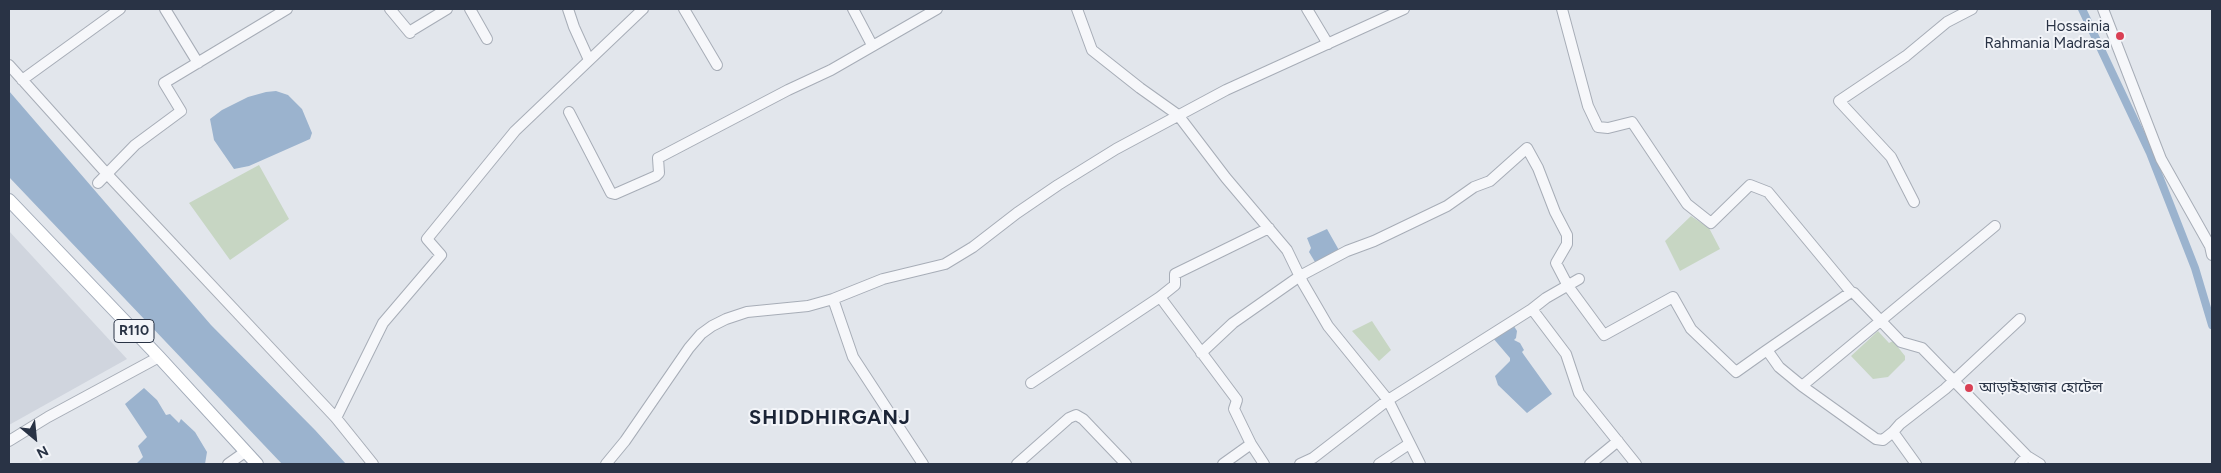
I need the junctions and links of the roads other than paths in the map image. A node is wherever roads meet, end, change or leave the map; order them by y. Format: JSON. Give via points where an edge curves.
{"nodes":[{"id":1,"x":120,"y":9,"type":"edge"},
{"id":2,"x":165,"y":9,"type":"edge"},
{"id":3,"x":287,"y":9,"type":"edge"},
{"id":4,"x":390,"y":9,"type":"edge"},
{"id":5,"x":447,"y":9,"type":"edge"},
{"id":6,"x":470,"y":9,"type":"edge"},
{"id":7,"x":568,"y":9,"type":"edge"},
{"id":8,"x":643,"y":9,"type":"edge"},
{"id":9,"x":684,"y":9,"type":"edge"},
{"id":10,"x":853,"y":9,"type":"edge"},
{"id":11,"x":937,"y":9,"type":"edge"},
{"id":12,"x":1077,"y":9,"type":"edge"},
{"id":13,"x":1307,"y":9,"type":"edge"},
{"id":14,"x":1404,"y":9,"type":"edge"},
{"id":15,"x":1562,"y":9,"type":"edge"},
{"id":16,"x":1972,"y":9,"type":"edge"},
{"id":17,"x":2103,"y":9,"type":"edge"},
{"id":18,"x":487,"y":39,"type":"dead end"},
{"id":19,"x":1328,"y":44,"type":"junction"},
{"id":20,"x":872,"y":45,"type":"junction"},
{"id":21,"x":589,"y":60,"type":"junction"},
{"id":22,"x":198,"y":62,"type":"junction"},
{"id":23,"x":9,"y":65,"type":"edge"},
{"id":24,"x":717,"y":65,"type":"dead end"},
{"id":25,"x":22,"y":80,"type":"junction"},
{"id":26,"x":569,"y":112,"type":"dead end"},
{"id":27,"x":1178,"y":115,"type":"junction"},
{"id":28,"x":107,"y":174,"type":"junction"},
{"id":29,"x":98,"y":183,"type":"dead end"},
{"id":30,"x":9,"y":200,"type":"edge"},
{"id":31,"x":1914,"y":202,"type":"dead end"},
{"id":32,"x":1995,"y":226,"type":"dead end"},
{"id":33,"x":1269,"y":228,"type":"junction"},
{"id":34,"x":2212,"y":255,"type":"edge"},
{"id":35,"x":1300,"y":276,"type":"junction"},
{"id":36,"x":1579,"y":279,"type":"dead end"},
{"id":37,"x":1568,"y":286,"type":"junction"},
{"id":38,"x":1851,"y":292,"type":"junction"},
{"id":39,"x":1160,"y":297,"type":"junction"},
{"id":40,"x":833,"y":299,"type":"junction"},
{"id":41,"x":1532,"y":310,"type":"junction"},
{"id":42,"x":2020,"y":319,"type":"dead end"},
{"id":43,"x":1881,"y":321,"type":"junction"},
{"id":44,"x":1767,"y":350,"type":"junction"},
{"id":45,"x":1202,"y":353,"type":"junction"},
{"id":46,"x":159,"y":357,"type":"junction"},
{"id":47,"x":1952,"y":382,"type":"junction"},
{"id":48,"x":1031,"y":383,"type":"dead end"},
{"id":49,"x":1802,"y":386,"type":"junction"},
{"id":50,"x":1388,"y":400,"type":"junction"},
{"id":51,"x":336,"y":418,"type":"junction"},
{"id":52,"x":1893,"y":432,"type":"junction"},
{"id":53,"x":9,"y":441,"type":"edge"},
{"id":54,"x":1618,"y":441,"type":"junction"},
{"id":55,"x":1251,"y":444,"type":"junction"},
{"id":56,"x":1409,"y":444,"type":"junction"},
{"id":57,"x":245,"y":452,"type":"junction"},
{"id":58,"x":2023,"y":460,"type":"edge"},
{"id":59,"x":228,"y":464,"type":"edge"},
{"id":60,"x":257,"y":464,"type":"edge"},
{"id":61,"x":373,"y":464,"type":"edge"},
{"id":62,"x":606,"y":464,"type":"edge"},
{"id":63,"x":923,"y":464,"type":"edge"},
{"id":64,"x":1017,"y":464,"type":"edge"},
{"id":65,"x":1126,"y":464,"type":"edge"},
{"id":66,"x":1223,"y":464,"type":"edge"},
{"id":67,"x":1264,"y":464,"type":"edge"},
{"id":68,"x":1300,"y":464,"type":"edge"},
{"id":69,"x":1379,"y":464,"type":"edge"},
{"id":70,"x":1420,"y":464,"type":"edge"},
{"id":71,"x":1590,"y":464,"type":"edge"},
{"id":72,"x":1636,"y":464,"type":"edge"},
{"id":73,"x":1916,"y":464,"type":"edge"},
{"id":74,"x":2040,"y":464,"type":"edge"}],
"edges":[{"from":1,"to":25,"type":"street"},
{"from":2,"to":22,"type":"street"},
{"from":3,"to":22,"type":"street"},
{"from":4,"to":5,"type":"street","via":[[410,33]]},
{"from":6,"to":18,"type":"street"},
{"from":7,"to":21,"type":"street"},
{"from":8,"to":21,"type":"street"},
{"from":9,"to":24,"type":"street"},
{"from":10,"to":20,"type":"street"},
{"from":11,"to":20,"type":"street"},
{"from":12,"to":27,"type":"street","via":[[1092,50]]},
{"from":13,"to":19,"type":"street"},
{"from":14,"to":19,"type":"street"},
{"from":15,"to":38,"type":"street","via":[[1588,106],[1598,126],[1608,128],[1632,122],[1687,204],[1712,223],[1750,185],[1768,192]]},
{"from":16,"to":31,"type":"street","via":[[1947,22],[1906,56],[1839,101],[1890,157]]},
{"from":17,"to":34,"type":"street","via":[[2161,159]]},
{"from":19,"to":27,"type":"street"},
{"from":20,"to":26,"type":"street","via":[[831,70],[658,158],[659,173],[656,176],[615,194],[611,193]]},
{"from":21,"to":51,"type":"street","via":[[516,131],[427,239],[441,255],[383,323]]},
{"from":22,"to":28,"type":"street","via":[[164,83],[181,111],[135,145]]},
{"from":23,"to":25,"type":"street"},
{"from":25,"to":28,"type":"street"},
{"from":27,"to":33,"type":"street"},
{"from":27,"to":40,"type":"street","via":[[1058,185],[955,259],[884,279]]},
{"from":28,"to":29,"type":"street"},
{"from":28,"to":51,"type":"street"},
{"from":30,"to":46,"type":"main road","number":"R110"},
{"from":32,"to":43,"type":"street"},
{"from":33,"to":35,"type":"street","via":[[1287,250]]},
{"from":33,"to":39,"type":"street","via":[[1175,274],[1175,285]]},
{"from":35,"to":37,"type":"street","via":[[1447,206],[1490,180],[1527,148],[1567,235],[1567,244],[1556,263]]},
{"from":35,"to":45,"type":"street","via":[[1233,323]]},
{"from":35,"to":50,"type":"street","via":[[1328,326]]},
{"from":36,"to":37,"type":"street"},
{"from":37,"to":41,"type":"street"},
{"from":37,"to":44,"type":"street","via":[[1604,335],[1673,297],[1691,329],[1736,372]]},
{"from":38,"to":43,"type":"street"},
{"from":38,"to":44,"type":"street"},
{"from":39,"to":45,"type":"street"},
{"from":39,"to":48,"type":"street"},
{"from":40,"to":62,"type":"street","via":[[808,306],[748,312],[706,330],[689,348]]},
{"from":40,"to":63,"type":"street","via":[[853,357]]},
{"from":41,"to":50,"type":"street"},
{"from":41,"to":54,"type":"street","via":[[1566,354],[1579,392]]},
{"from":42,"to":47,"type":"street"},
{"from":43,"to":47,"type":"street","via":[[1901,342],[1922,348]]},
{"from":43,"to":49,"type":"street"},
{"from":44,"to":49,"type":"street","via":[[1779,367]]},
{"from":45,"to":55,"type":"street","via":[[1237,400],[1234,409]]},
{"from":46,"to":53,"type":"street"},
{"from":46,"to":57,"type":"main road","number":"R110"},
{"from":47,"to":52,"type":"street"},
{"from":47,"to":58,"type":"street"},
{"from":49,"to":52,"type":"street","via":[[1876,439],[1883,440]]},
{"from":50,"to":56,"type":"street"},
{"from":50,"to":68,"type":"street","via":[[1313,458]]},
{"from":51,"to":61,"type":"street"},
{"from":52,"to":73,"type":"street"},
{"from":54,"to":71,"type":"street"},
{"from":54,"to":72,"type":"street"},
{"from":55,"to":66,"type":"street"},
{"from":55,"to":67,"type":"street"},
{"from":56,"to":69,"type":"street"},
{"from":56,"to":70,"type":"street"},
{"from":57,"to":59,"type":"street"},
{"from":57,"to":60,"type":"main road","number":"R110"},
{"from":58,"to":74,"type":"street"},
{"from":64,"to":65,"type":"street","via":[[1076,415]]}]}
